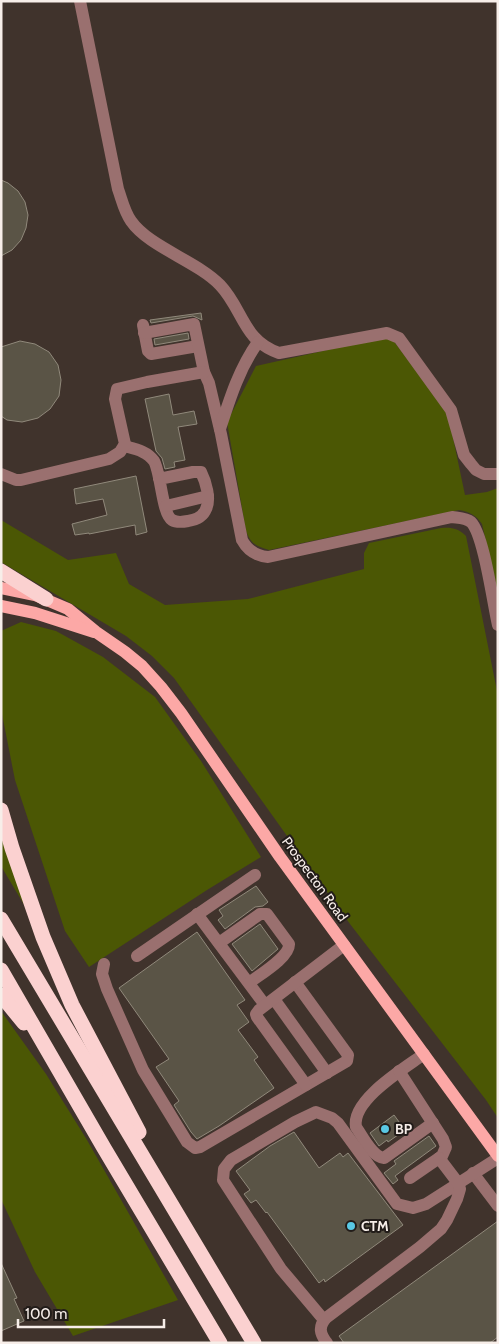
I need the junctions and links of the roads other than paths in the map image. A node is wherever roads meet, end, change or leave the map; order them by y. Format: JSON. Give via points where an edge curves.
{"nodes":[{"id":1,"x":80,"y":1,"type":"edge"},
{"id":2,"x":258,"y":342,"type":"junction"},
{"id":3,"x":198,"y":346,"type":"junction"},
{"id":4,"x":204,"y":372,"type":"junction"},
{"id":5,"x":220,"y":429,"type":"junction"},
{"id":6,"x":124,"y":446,"type":"junction"},
{"id":7,"x":1,"y":474,"type":"edge"},
{"id":8,"x":498,"y":474,"type":"edge"},
{"id":9,"x":159,"y":479,"type":"junction"},
{"id":10,"x":208,"y":496,"type":"junction"},
{"id":11,"x":166,"y":506,"type":"junction"},
{"id":12,"x":1,"y":571,"type":"edge"},
{"id":13,"x":1,"y":588,"type":"edge"},
{"id":14,"x":46,"y":599,"type":"junction"},
{"id":15,"x":1,"y":606,"type":"edge"},
{"id":16,"x":498,"y":625,"type":"edge"},
{"id":17,"x":96,"y":632,"type":"junction"},
{"id":18,"x":1,"y":810,"type":"edge"},
{"id":19,"x":255,"y":875,"type":"dead end"},
{"id":20,"x":198,"y":914,"type":"junction"},
{"id":21,"x":1,"y":919,"type":"edge"},
{"id":22,"x":219,"y":943,"type":"junction"},
{"id":23,"x":344,"y":945,"type":"junction"},
{"id":24,"x":137,"y":956,"type":"dead end"},
{"id":25,"x":104,"y":964,"type":"dead end"},
{"id":26,"x":1,"y":970,"type":"edge"},
{"id":27,"x":295,"y":982,"type":"junction"},
{"id":28,"x":249,"y":983,"type":"junction"},
{"id":29,"x":1,"y":995,"type":"edge"},
{"id":30,"x":270,"y":1002,"type":"junction"},
{"id":31,"x":424,"y":1054,"type":"junction"},
{"id":32,"x":50,"y":1055,"type":"junction"},
{"id":33,"x":399,"y":1071,"type":"junction"},
{"id":34,"x":327,"y":1073,"type":"junction"},
{"id":35,"x":306,"y":1085,"type":"junction"},
{"id":36,"x":433,"y":1123,"type":"junction"},
{"id":37,"x":137,"y":1147,"type":"junction"},
{"id":38,"x":498,"y":1157,"type":"edge"},
{"id":39,"x":439,"y":1158,"type":"junction"},
{"id":40,"x":474,"y":1173,"type":"junction"},
{"id":41,"x":410,"y":1178,"type":"dead end"},
{"id":42,"x":458,"y":1183,"type":"junction"},
{"id":43,"x":498,"y":1206,"type":"edge"},
{"id":44,"x":324,"y":1320,"type":"junction"},
{"id":45,"x":220,"y":1343,"type":"edge"},
{"id":46,"x":254,"y":1343,"type":"edge"},
{"id":47,"x":327,"y":1343,"type":"edge"}],
"edges":[{"from":1,"to":2,"type":"lane","via":[[118,189],[131,222],[212,276],[227,292]]},
{"from":2,"to":5,"type":"lane","via":[[235,381]]},
{"from":2,"to":8,"type":"lane","via":[[279,353],[387,333],[394,335],[451,410],[464,455],[476,470],[484,474]]},
{"from":3,"to":3,"type":"lane","via":[[151,354],[144,329],[194,324]]},
{"from":3,"to":4,"type":"lane"},
{"from":4,"to":5,"type":"lane"},
{"from":4,"to":6,"type":"lane","via":[[117,389],[115,399]]},
{"from":5,"to":16,"type":"lane","via":[[242,540],[252,552],[268,557],[463,518],[470,521],[480,540]]},
{"from":6,"to":7,"type":"lane","via":[[109,459],[78,468],[21,480]]},
{"from":6,"to":9,"type":"lane","via":[[149,456]]},
{"from":9,"to":10,"type":"lane","via":[[201,472]]},
{"from":9,"to":11,"type":"lane"},
{"from":10,"to":11,"type":"lane"},
{"from":10,"to":11,"type":"lane","via":[[204,513],[189,521],[172,520]]},
{"from":12,"to":14,"type":"highway"},
{"from":13,"to":14,"type":"main road","name":"Prospecton Road"},
{"from":14,"to":17,"type":"main road","name":"Prospecton Road","via":[[68,609]]},
{"from":15,"to":17,"type":"main road","name":"Prospecton Road"},
{"from":17,"to":23,"type":"main road","name":"Prospecton Road","via":[[142,666],[181,713]]},
{"from":18,"to":37,"type":"highway","via":[[43,937],[72,1005],[139,1131]]},
{"from":19,"to":20,"type":"lane"},
{"from":20,"to":22,"type":"lane"},
{"from":20,"to":24,"type":"lane"},
{"from":21,"to":37,"type":"highway"},
{"from":22,"to":28,"type":"lane"},
{"from":22,"to":28,"type":"lane","via":[[260,914],[267,914],[290,948]]},
{"from":23,"to":27,"type":"lane"},
{"from":23,"to":31,"type":"main road","name":"Prospecton Road"},
{"from":25,"to":35,"type":"lane","via":[[102,974],[107,989],[143,1070],[191,1146],[200,1147]]},
{"from":26,"to":32,"type":"highway"},
{"from":27,"to":30,"type":"lane"},
{"from":27,"to":34,"type":"lane","via":[[348,1055],[344,1064]]},
{"from":28,"to":30,"type":"lane"},
{"from":29,"to":32,"type":"highway"},
{"from":30,"to":34,"type":"lane"},
{"from":30,"to":35,"type":"lane","via":[[257,1012],[257,1017]]},
{"from":31,"to":33,"type":"lane"},
{"from":31,"to":38,"type":"main road","name":"Prospecton Road"},
{"from":32,"to":45,"type":"highway"},
{"from":33,"to":36,"type":"lane"},
{"from":33,"to":36,"type":"lane","via":[[371,1094],[356,1119],[356,1127],[375,1154],[384,1158]]},
{"from":34,"to":35,"type":"lane"},
{"from":36,"to":39,"type":"lane","via":[[446,1147]]},
{"from":37,"to":46,"type":"highway"},
{"from":38,"to":40,"type":"lane"},
{"from":39,"to":41,"type":"lane"},
{"from":39,"to":42,"type":"lane"},
{"from":40,"to":42,"type":"lane"},
{"from":40,"to":43,"type":"lane"},
{"from":42,"to":44,"type":"lane","via":[[460,1192],[448,1220],[440,1229]]},
{"from":42,"to":44,"type":"lane","via":[[419,1207],[407,1208],[397,1204],[338,1123],[316,1112],[231,1160],[224,1169],[223,1180],[280,1270]]},
{"from":44,"to":47,"type":"lane","via":[[320,1328]]}]}
